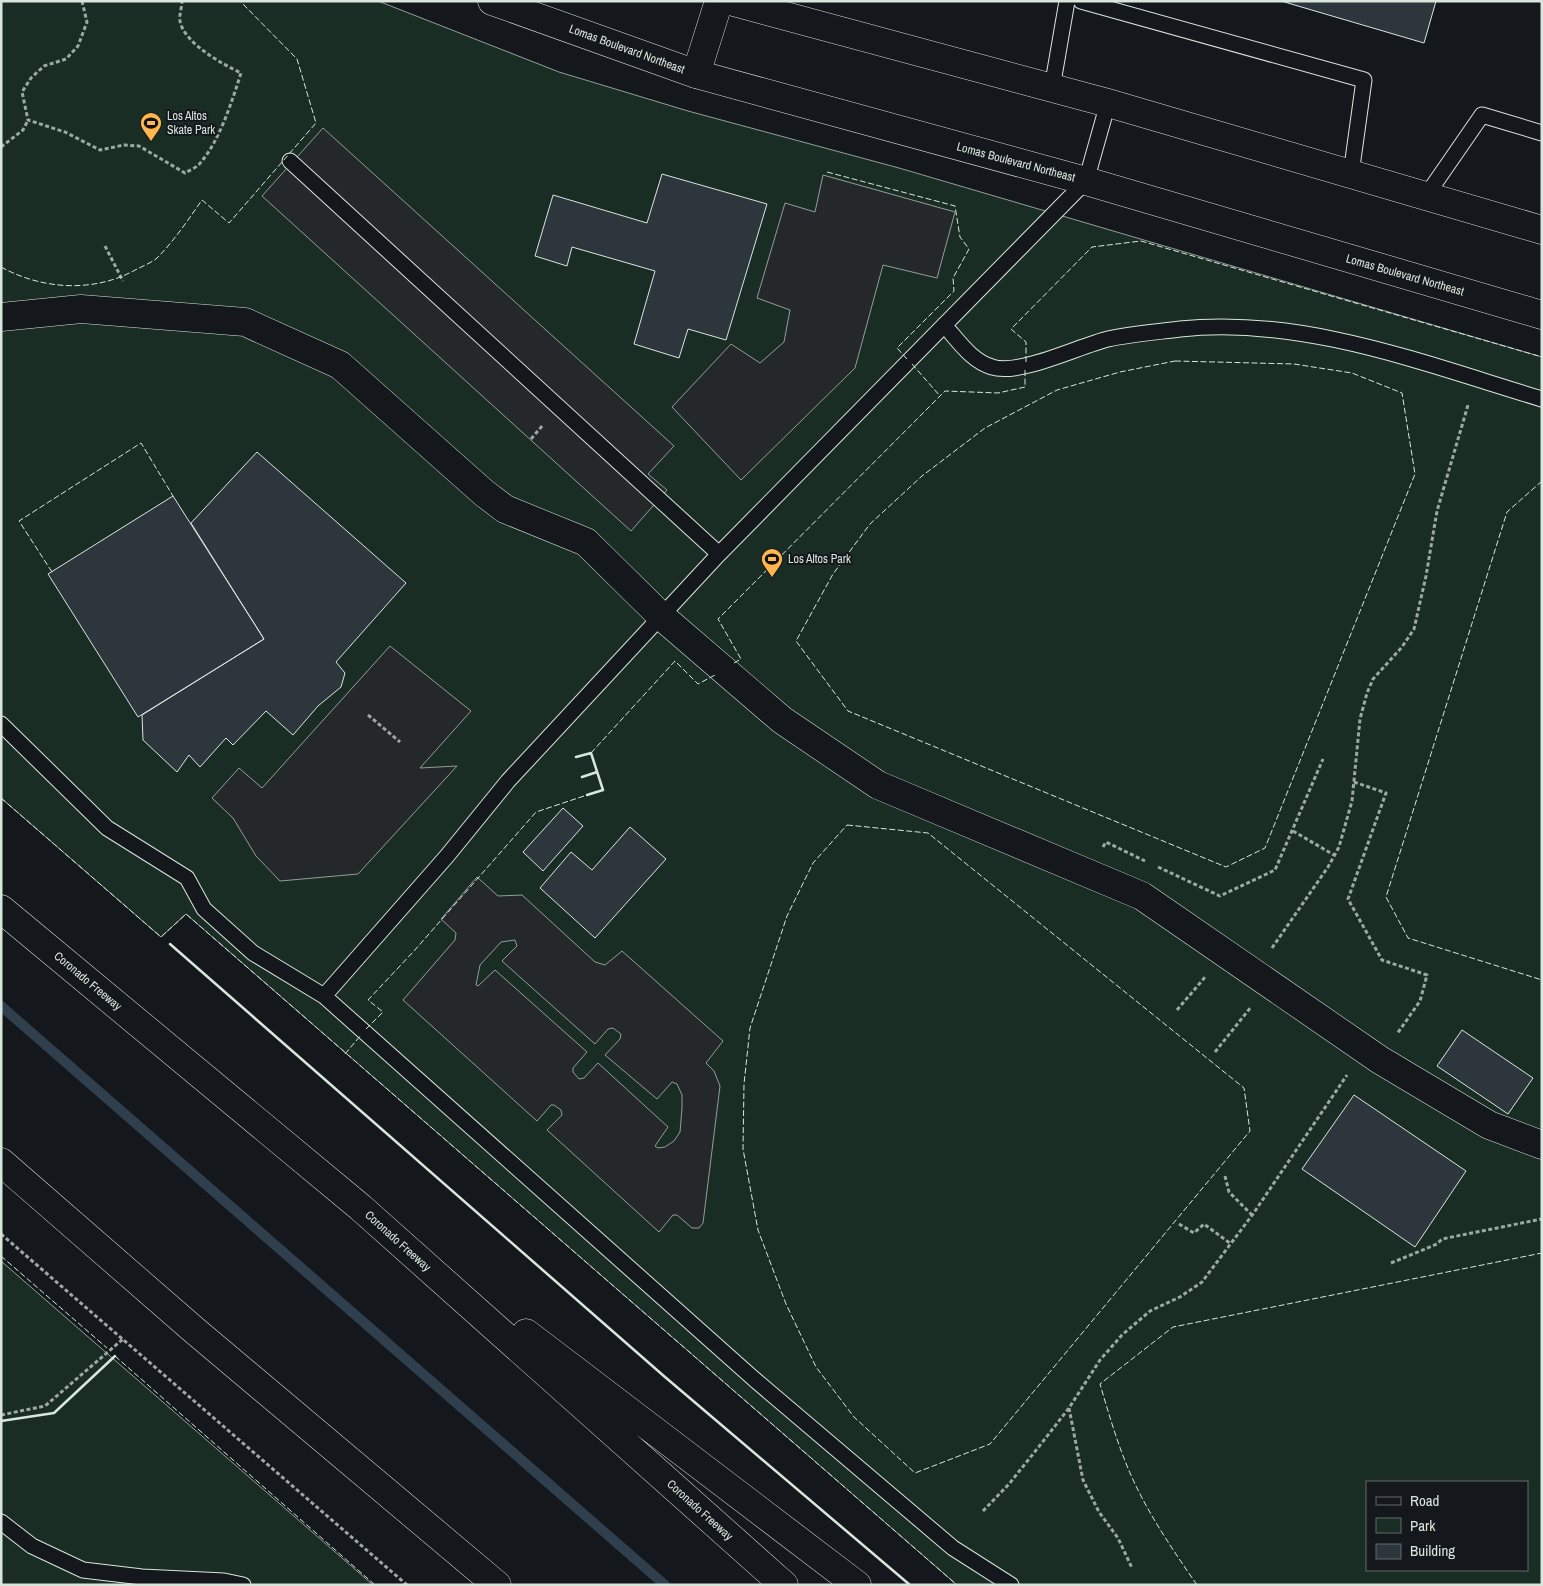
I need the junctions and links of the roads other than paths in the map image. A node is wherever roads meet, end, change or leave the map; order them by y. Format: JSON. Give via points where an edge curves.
{"nodes":[{"id":1,"x":492,"y":1,"type":"edge"},
{"id":2,"x":719,"y":1,"type":"edge"},
{"id":3,"x":730,"y":1,"type":"edge"},
{"id":4,"x":1067,"y":1,"type":"edge"},
{"id":5,"x":1081,"y":1,"type":"edge"},
{"id":6,"x":696,"y":74,"type":"junction"},
{"id":7,"x":1052,"y":88,"type":"junction"},
{"id":8,"x":1108,"y":103,"type":"junction"},
{"id":9,"x":1542,"y":133,"type":"edge"},
{"id":10,"x":290,"y":161,"type":"dead end"},
{"id":11,"x":1351,"y":174,"type":"junction"},
{"id":12,"x":1086,"y":181,"type":"junction"},
{"id":13,"x":1426,"y":196,"type":"junction"},
{"id":14,"x":1542,"y":230,"type":"edge"},
{"id":15,"x":1542,"y":315,"type":"edge"},
{"id":16,"x":1,"y":317,"type":"edge"},
{"id":17,"x":944,"y":325,"type":"junction"},
{"id":18,"x":1542,"y":399,"type":"edge"},
{"id":19,"x":719,"y":554,"type":"junction"},
{"id":20,"x":661,"y":616,"type":"junction"},
{"id":21,"x":1,"y":724,"type":"edge"},
{"id":22,"x":1,"y":909,"type":"edge"},
{"id":23,"x":324,"y":996,"type":"junction"},
{"id":24,"x":1542,"y":1145,"type":"edge"},
{"id":25,"x":1,"y":1162,"type":"edge"},
{"id":26,"x":360,"y":1207,"type":"junction"},
{"id":27,"x":194,"y":1330,"type":"junction"},
{"id":28,"x":1,"y":1522,"type":"edge"},
{"id":29,"x":243,"y":1585,"type":"edge"},
{"id":30,"x":470,"y":1585,"type":"edge"},
{"id":31,"x":497,"y":1585,"type":"edge"},
{"id":32,"x":784,"y":1585,"type":"edge"},
{"id":33,"x":857,"y":1585,"type":"edge"},
{"id":34,"x":1011,"y":1585,"type":"edge"}],
"edges":[{"from":1,"to":6,"type":"main road","name":"Lomas Boulevard Northeast"},
{"from":2,"to":6,"type":"main road"},
{"from":3,"to":7,"type":"main road"},
{"from":4,"to":7,"type":"lane"},
{"from":5,"to":11,"type":"lane","via":[[1364,80]]},
{"from":6,"to":12,"type":"main road","name":"Lomas Boulevard Northeast"},
{"from":7,"to":8,"type":"main road"},
{"from":8,"to":11,"type":"main road"},
{"from":8,"to":12,"type":"lane"},
{"from":9,"to":13,"type":"lane","via":[[1482,115]]},
{"from":10,"to":19,"type":"lane"},
{"from":11,"to":13,"type":"main road"},
{"from":12,"to":15,"type":"main road","name":"Lomas Boulevard Northeast"},
{"from":12,"to":17,"type":"lane"},
{"from":13,"to":14,"type":"main road"},
{"from":16,"to":20,"type":"main road","via":[[81,309],[245,322],[340,365],[484,493],[505,508],[586,542]]},
{"from":17,"to":18,"type":"lane","via":[[973,357],[992,368],[1026,366],[1108,339],[1181,329],[1250,328],[1325,337]]},
{"from":17,"to":19,"type":"lane"},
{"from":19,"to":20,"type":"lane"},
{"from":20,"to":23,"type":"lane","via":[[508,781]]},
{"from":20,"to":24,"type":"main road","via":[[782,720],[878,785],[1142,896],[1373,1055],[1489,1125]]},
{"from":21,"to":23,"type":"lane","via":[[107,828],[187,878],[204,909],[253,953]]},
{"from":22,"to":26,"type":"main road","name":"Coronado Freeway"},
{"from":23,"to":34,"type":"lane","via":[[754,1380],[953,1548]]},
{"from":25,"to":27,"type":"main road"},
{"from":26,"to":32,"type":"main road","name":"Coronado Freeway"},
{"from":26,"to":33,"type":"main road"},
{"from":27,"to":30,"type":"main road"},
{"from":27,"to":31,"type":"main road"},
{"from":28,"to":29,"type":"lane","via":[[32,1546],[83,1570]]}]}
